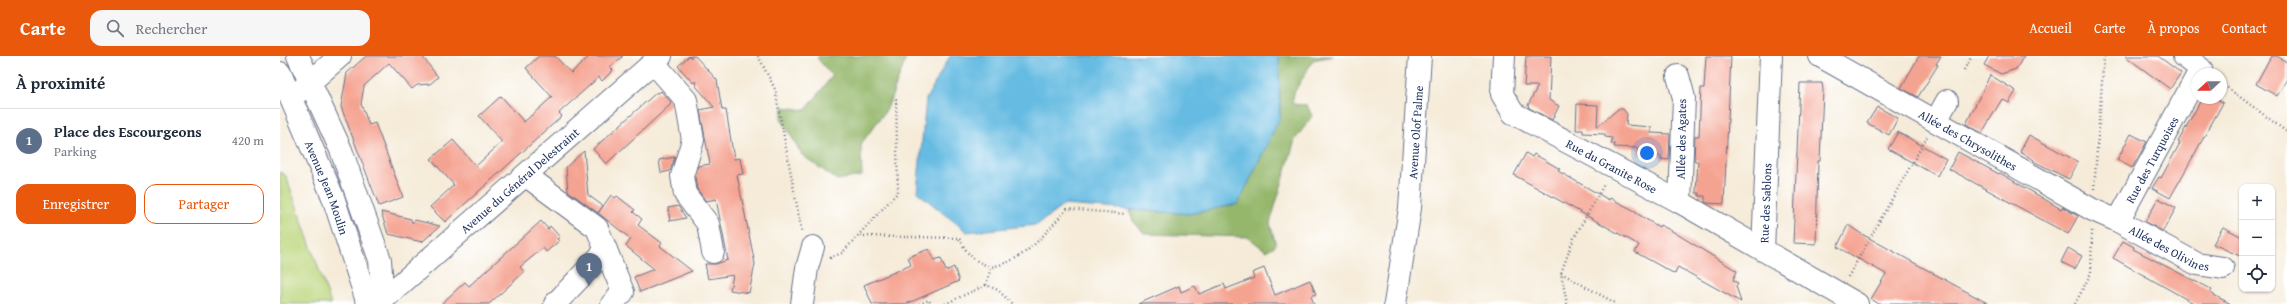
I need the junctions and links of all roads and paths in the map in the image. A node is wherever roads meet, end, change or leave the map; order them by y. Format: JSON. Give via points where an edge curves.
{"nodes":[{"id":1,"x":298,"y":56,"type":"edge"},
{"id":2,"x":340,"y":56,"type":"edge"},
{"id":3,"x":758,"y":56,"type":"edge"},
{"id":4,"x":1420,"y":56,"type":"edge"},
{"id":5,"x":1504,"y":56,"type":"edge"},
{"id":6,"x":1771,"y":56,"type":"edge"},
{"id":7,"x":1820,"y":56,"type":"edge"},
{"id":8,"x":1972,"y":56,"type":"edge"},
{"id":9,"x":2104,"y":56,"type":"edge"},
{"id":10,"x":2184,"y":56,"type":"edge"},
{"id":11,"x":658,"y":60,"type":"edge"},
{"id":12,"x":2200,"y":68,"type":"edge"},
{"id":13,"x":1964,"y":70,"type":"dead end"},
{"id":14,"x":280,"y":73,"type":"edge"},
{"id":15,"x":1678,"y":76,"type":"dead end"},
{"id":16,"x":311,"y":82,"type":"junction"},
{"id":17,"x":2227,"y":87,"type":"edge"},
{"id":18,"x":2191,"y":88,"type":"edge"},
{"id":19,"x":896,"y":98,"type":"dead end"},
{"id":20,"x":1947,"y":101,"type":"dead end"},
{"id":21,"x":286,"y":102,"type":"edge"},
{"id":22,"x":1936,"y":121,"type":"junction"},
{"id":23,"x":2287,"y":132,"type":"edge"},
{"id":24,"x":1614,"y":167,"type":"junction"},
{"id":25,"x":524,"y":177,"type":"junction"},
{"id":26,"x":1680,"y":202,"type":"junction"},
{"id":27,"x":1410,"y":208,"type":"junction"},
{"id":28,"x":2092,"y":210,"type":"junction"},
{"id":29,"x":1126,"y":214,"type":"dead end"},
{"id":30,"x":2118,"y":221,"type":"junction"},
{"id":31,"x":860,"y":236,"type":"junction"},
{"id":32,"x":606,"y":250,"type":"junction"},
{"id":33,"x":1762,"y":250,"type":"junction"},
{"id":34,"x":713,"y":252,"type":"dead end"},
{"id":35,"x":810,"y":258,"type":"junction"},
{"id":36,"x":991,"y":267,"type":"junction"},
{"id":37,"x":2223,"y":268,"type":"dead end"},
{"id":38,"x":1561,"y":273,"type":"junction"},
{"id":39,"x":986,"y":285,"type":"junction"},
{"id":40,"x":1836,"y":299,"type":"edge"},
{"id":41,"x":377,"y":302,"type":"edge"},
{"id":42,"x":555,"y":304,"type":"edge"},
{"id":43,"x":612,"y":304,"type":"edge"},
{"id":44,"x":802,"y":304,"type":"edge"},
{"id":45,"x":919,"y":304,"type":"edge"},
{"id":46,"x":931,"y":304,"type":"edge"},
{"id":47,"x":945,"y":304,"type":"edge"},
{"id":48,"x":1012,"y":304,"type":"edge"},
{"id":49,"x":1395,"y":304,"type":"edge"},
{"id":50,"x":1409,"y":304,"type":"edge"},
{"id":51,"x":1567,"y":304,"type":"edge"},
{"id":52,"x":1617,"y":304,"type":"edge"},
{"id":53,"x":1857,"y":304,"type":"edge"},
{"id":54,"x":2075,"y":304,"type":"edge"}],
"edges":[{"from":1,"to":16,"type":"street"},
{"from":2,"to":16,"type":"street"},
{"from":3,"to":35,"type":"path","via":[[775,89],[800,230]]},
{"from":4,"to":27,"type":"street","name":"Avenue Olof Palme"},
{"from":5,"to":24,"type":"street","name":"Rue du Granite Rose","via":[[1502,94],[1513,113]]},
{"from":6,"to":33,"type":"street","name":"Rue des Sablons"},
{"from":7,"to":22,"type":"street","name":"Allée des Chrysolithes"},
{"from":8,"to":13,"type":"path"},
{"from":9,"to":28,"type":"path"},
{"from":10,"to":12,"type":"street","name":"Rue des Turquoises"},
{"from":11,"to":25,"type":"street","name":"Avenue du Général Delestraint"},
{"from":11,"to":34,"type":"street","via":[[686,100],[693,140],[682,176],[685,194],[708,224]]},
{"from":14,"to":21,"type":"street","name":"Avenue Jean Moulin"},
{"from":15,"to":26,"type":"street","name":"Allée des Agates","via":[[1684,98]]},
{"from":16,"to":21,"type":"street"},
{"from":16,"to":41,"type":"street","via":[[341,150],[380,260]]},
{"from":17,"to":23,"type":"path"},
{"from":18,"to":30,"type":"street","name":"Rue des Turquoises"},
{"from":19,"to":31,"type":"path","via":[[898,192]]},
{"from":20,"to":22,"type":"street"},
{"from":21,"to":41,"type":"street","name":"Avenue Jean Moulin","via":[[333,197]]},
{"from":22,"to":28,"type":"street","name":"Allée des Chrysolithes"},
{"from":22,"to":40,"type":"path"},
{"from":24,"to":26,"type":"street","name":"Rue du Granite Rose"},
{"from":24,"to":38,"type":"path","via":[[1574,238]]},
{"from":25,"to":32,"type":"street","via":[[532,180],[597,228]]},
{"from":25,"to":41,"type":"street","name":"Avenue du Général Delestraint"},
{"from":26,"to":33,"type":"street","name":"Rue du Granite Rose"},
{"from":27,"to":49,"type":"street","name":"Avenue Olof Palme"},
{"from":27,"to":50,"type":"street","name":"Avenue Olof Palme","via":[[1412,260]]},
{"from":28,"to":30,"type":"street","name":"Allée des Chrysolithes"},
{"from":28,"to":54,"type":"path","via":[[2091,273]]},
{"from":29,"to":36,"type":"path","via":[[1066,209],[1023,255],[1007,264]]},
{"from":30,"to":37,"type":"street","name":"Allée des Olivines","via":[[2197,264]]},
{"from":31,"to":35,"type":"path","via":[[842,253]]},
{"from":31,"to":36,"type":"path","via":[[959,238],[969,257]]},
{"from":32,"to":42,"type":"street"},
{"from":32,"to":43,"type":"street","via":[[623,292]]},
{"from":33,"to":40,"type":"street","name":"Rue des Sablons"},
{"from":35,"to":44,"type":"street"},
{"from":36,"to":39,"type":"path"},
{"from":38,"to":51,"type":"path"},
{"from":38,"to":52,"type":"path"},
{"from":39,"to":47,"type":"path"},
{"from":39,"to":48,"type":"path","via":[[998,290]]},
{"from":40,"to":53,"type":"street"},
{"from":45,"to":46,"type":"path","via":[[929,300]]}]}
